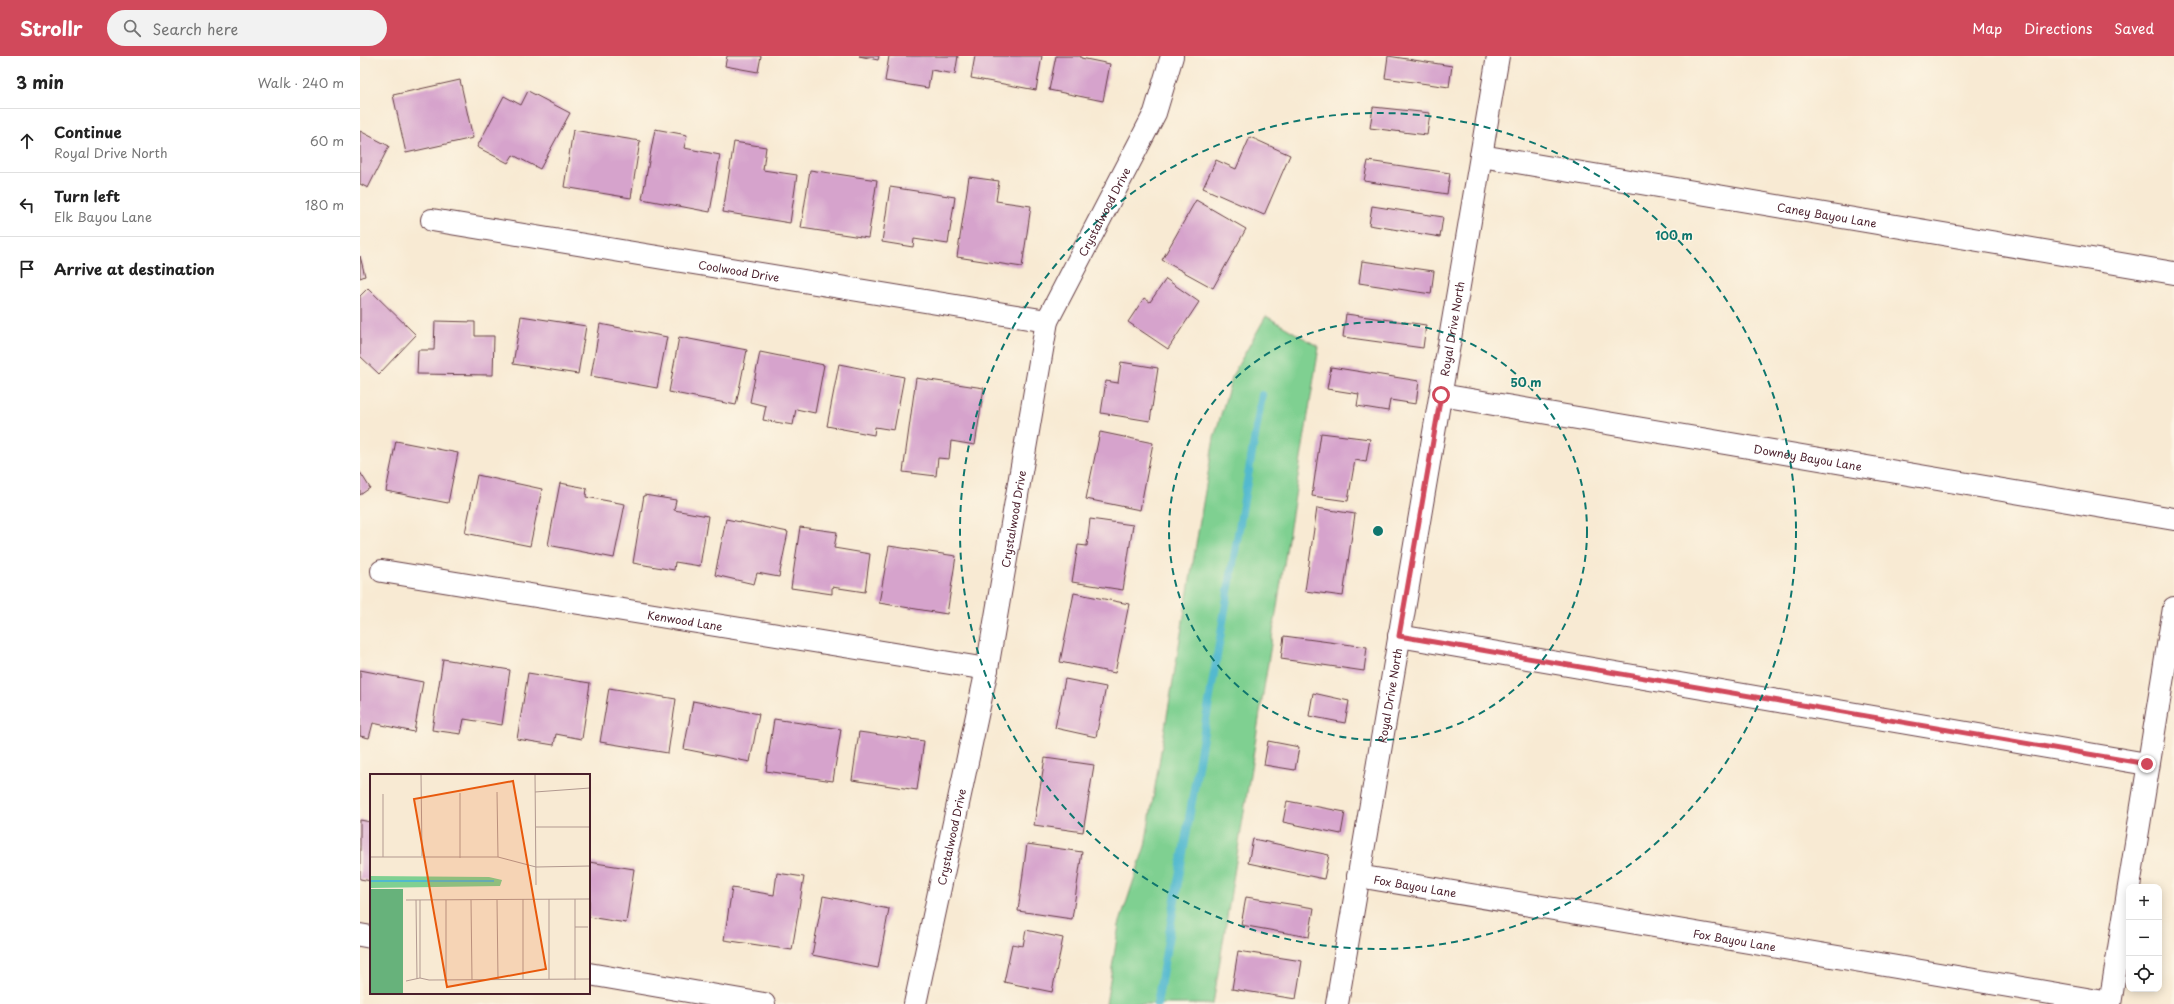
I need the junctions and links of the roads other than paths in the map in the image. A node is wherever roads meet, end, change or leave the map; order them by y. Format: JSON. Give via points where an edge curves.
{"nodes":[{"id":1,"x":1172,"y":56,"type":"edge"},
{"id":2,"x":1498,"y":56,"type":"edge"},
{"id":3,"x":1481,"y":156,"type":"junction"},
{"id":4,"x":432,"y":220,"type":"dead end"},
{"id":5,"x":2174,"y":272,"type":"edge"},
{"id":6,"x":1047,"y":321,"type":"junction"},
{"id":7,"x":1441,"y":395,"type":"junction"},
{"id":8,"x":2174,"y":520,"type":"edge"},
{"id":9,"x":382,"y":571,"type":"dead end"},
{"id":10,"x":2174,"y":608,"type":"edge"},
{"id":11,"x":1399,"y":636,"type":"junction"},
{"id":12,"x":987,"y":669,"type":"junction"},
{"id":13,"x":2147,"y":764,"type":"junction"},
{"id":14,"x":1358,"y":876,"type":"junction"},
{"id":15,"x":360,"y":935,"type":"edge"},
{"id":16,"x":370,"y":937,"type":"edge"},
{"id":17,"x":590,"y":974,"type":"edge"},
{"id":18,"x":2110,"y":1003,"type":"edge"},
{"id":19,"x":764,"y":1004,"type":"edge"},
{"id":20,"x":915,"y":1004,"type":"edge"},
{"id":21,"x":1337,"y":1004,"type":"edge"}],
"edges":[{"from":1,"to":6,"type":"street","name":"Crystalwood Drive","via":[[1155,113]]},
{"from":2,"to":3,"type":"street","name":"Royal Drive North"},
{"from":3,"to":5,"type":"street","name":"Caney Bayou Lane"},
{"from":3,"to":7,"type":"street","name":"Royal Drive North"},
{"from":4,"to":6,"type":"street","name":"Coolwood Drive"},
{"from":6,"to":12,"type":"street","name":"Crystalwood Drive"},
{"from":7,"to":8,"type":"street","name":"Downey Bayou Lane"},
{"from":7,"to":11,"type":"street","name":"Royal Drive North"},
{"from":9,"to":12,"type":"street","name":"Kenwood Lane"},
{"from":10,"to":13,"type":"street"},
{"from":11,"to":13,"type":"street"},
{"from":11,"to":14,"type":"street","name":"Royal Drive North"},
{"from":12,"to":20,"type":"street","name":"Crystalwood Drive"},
{"from":13,"to":18,"type":"street"},
{"from":14,"to":18,"type":"street","name":"Fox Bayou Lane"},
{"from":14,"to":21,"type":"street","name":"Royal Drive North"},
{"from":15,"to":16,"type":"street"},
{"from":17,"to":19,"type":"street"}]}
